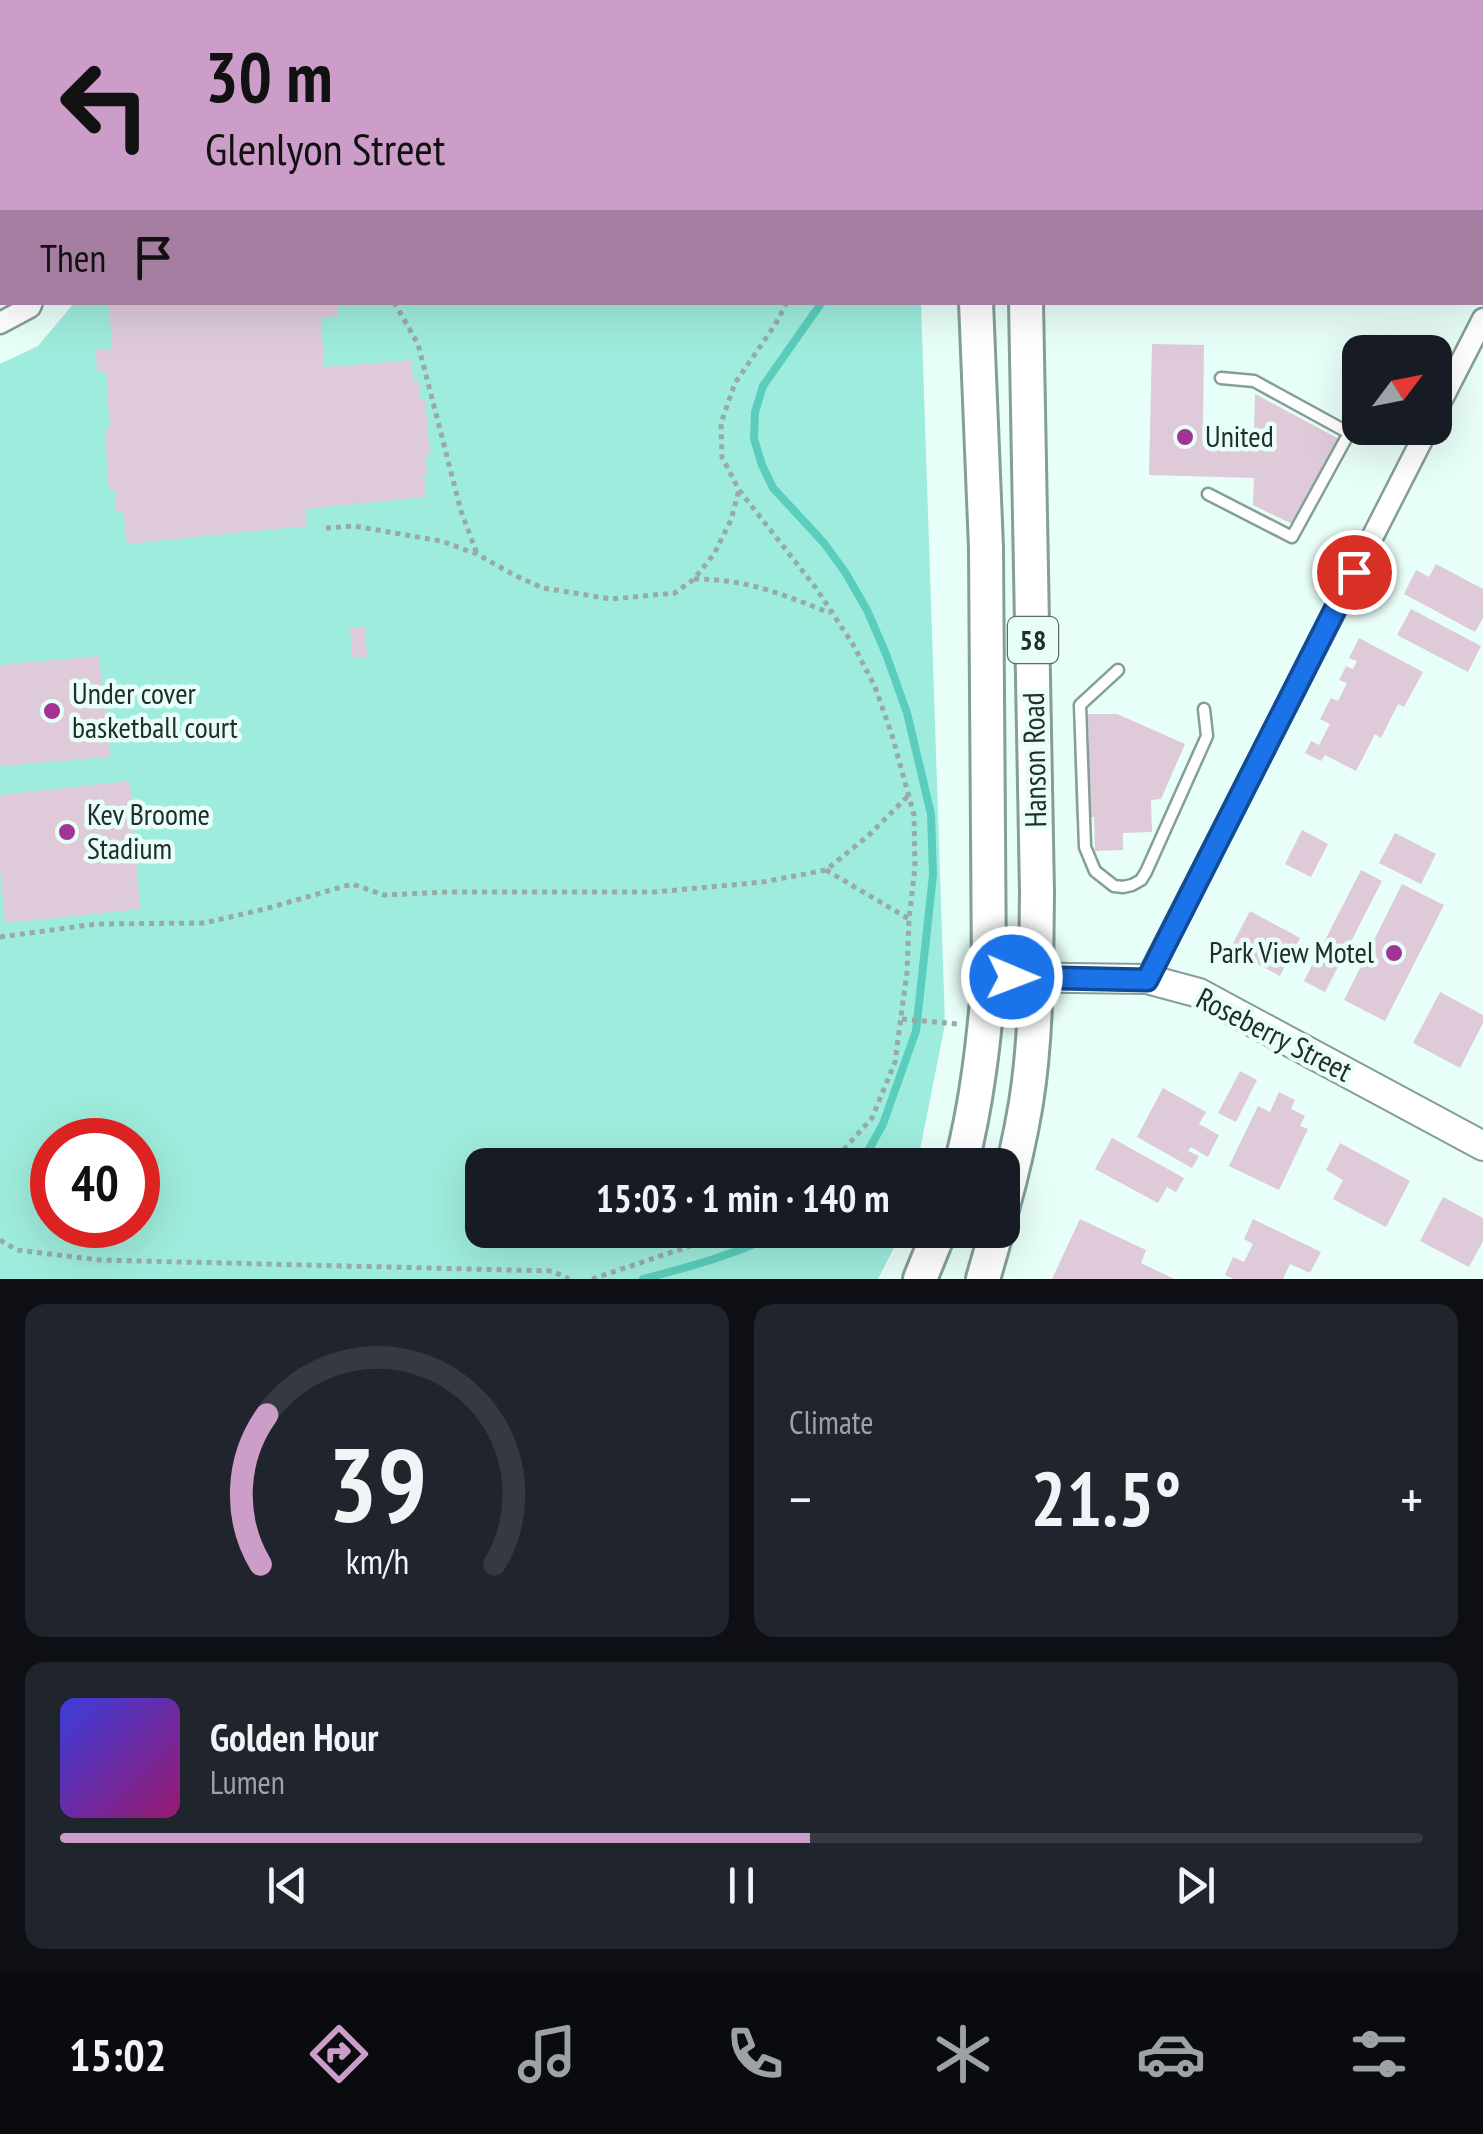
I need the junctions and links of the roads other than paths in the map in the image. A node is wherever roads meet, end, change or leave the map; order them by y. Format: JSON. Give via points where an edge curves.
{"nodes":[{"id":1,"x":30,"y":305,"type":"edge"},
{"id":2,"x":976,"y":305,"type":"edge"},
{"id":3,"x":1026,"y":305,"type":"edge"},
{"id":4,"x":1483,"y":319,"type":"edge"},
{"id":5,"x":0,"y":323,"type":"edge"},
{"id":6,"x":1221,"y":378,"type":"dead end"},
{"id":7,"x":1452,"y":380,"type":"edge"},
{"id":8,"x":1419,"y":445,"type":"edge"},
{"id":9,"x":1208,"y":494,"type":"dead end"},
{"id":10,"x":1118,"y":670,"type":"dead end"},
{"id":11,"x":1204,"y":709,"type":"dead end"},
{"id":12,"x":989,"y":976,"type":"junction"},
{"id":13,"x":1036,"y":978,"type":"junction"},
{"id":14,"x":1147,"y":980,"type":"junction"},
{"id":15,"x":1483,"y":1146,"type":"edge"},
{"id":16,"x":965,"y":1148,"type":"edge"},
{"id":17,"x":1016,"y":1148,"type":"edge"},
{"id":18,"x":933,"y":1248,"type":"edge"},
{"id":19,"x":992,"y":1248,"type":"edge"},
{"id":20,"x":920,"y":1279,"type":"edge"},
{"id":21,"x":983,"y":1279,"type":"edge"}],
"edges":[{"from":1,"to":5,"type":"street"},
{"from":2,"to":12,"type":"main road","name":"Hanson Road","number":"58","via":[[986,548]]},
{"from":3,"to":13,"type":"main road","name":"Hanson Road","number":"58"},
{"from":4,"to":7,"type":"street"},
{"from":6,"to":9,"type":"lane","via":[[1254,381],[1349,433],[1292,537]]},
{"from":8,"to":14,"type":"street"},
{"from":10,"to":11,"type":"lane","via":[[1080,705],[1085,847],[1095,871],[1114,886],[1123,888],[1146,872],[1207,736]]},
{"from":12,"to":13,"type":"street","name":"Roseberry Street"},
{"from":12,"to":16,"type":"main road","number":"58"},
{"from":13,"to":14,"type":"street","name":"Roseberry Street"},
{"from":13,"to":17,"type":"main road","number":"58"},
{"from":14,"to":15,"type":"street","name":"Roseberry Street","via":[[1199,993]]},
{"from":18,"to":20,"type":"main road"},
{"from":19,"to":21,"type":"main road"}]}
